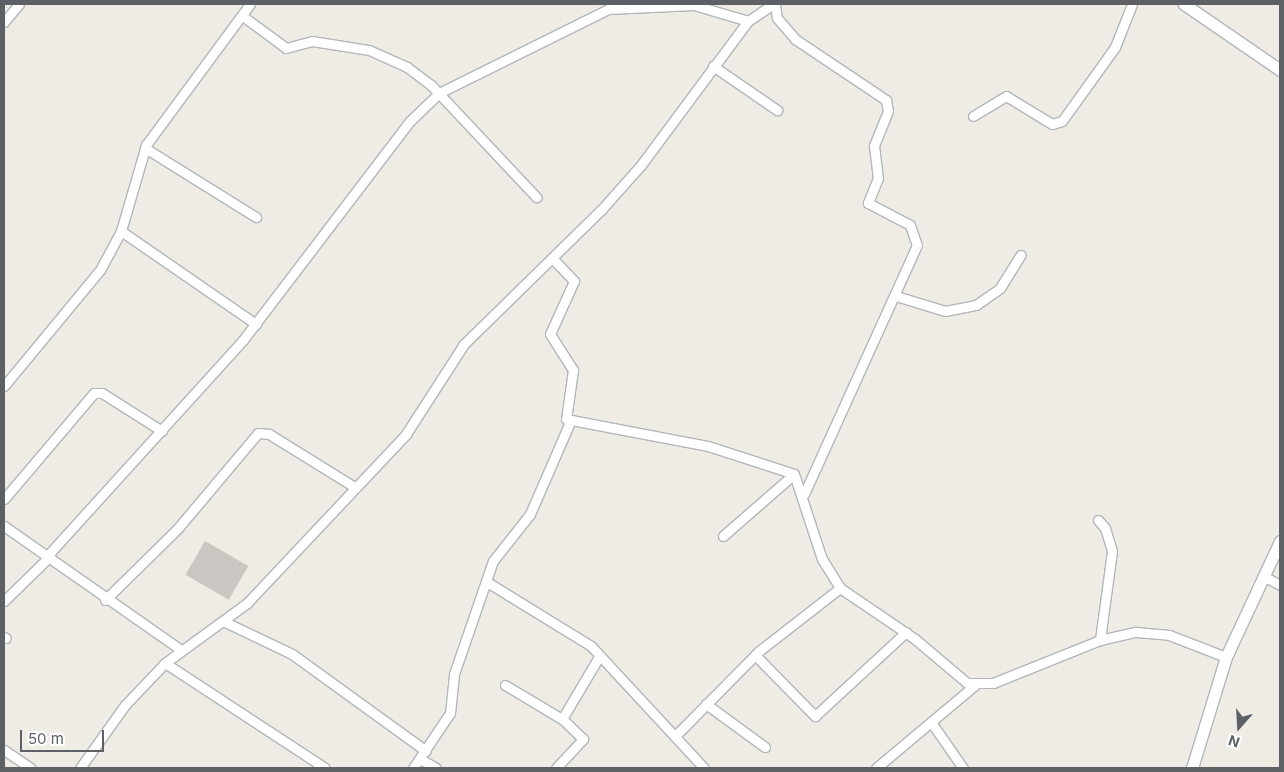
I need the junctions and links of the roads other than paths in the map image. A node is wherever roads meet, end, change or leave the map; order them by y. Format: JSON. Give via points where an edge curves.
{"nodes":[{"id":1,"x":19,"y":4,"type":"edge"},
{"id":2,"x":250,"y":4,"type":"edge"},
{"id":3,"x":774,"y":4,"type":"edge"},
{"id":4,"x":1132,"y":4,"type":"edge"},
{"id":5,"x":1184,"y":4,"type":"edge"},
{"id":6,"x":244,"y":17,"type":"junction"},
{"id":7,"x":748,"y":21,"type":"junction"},
{"id":8,"x":4,"y":22,"type":"edge"},
{"id":9,"x":713,"y":66,"type":"junction"},
{"id":10,"x":1280,"y":70,"type":"edge"},
{"id":11,"x":439,"y":93,"type":"junction"},
{"id":12,"x":777,"y":110,"type":"dead end"},
{"id":13,"x":973,"y":116,"type":"dead end"},
{"id":14,"x":145,"y":148,"type":"junction"},
{"id":15,"x":536,"y":198,"type":"dead end"},
{"id":16,"x":256,"y":217,"type":"dead end"},
{"id":17,"x":121,"y":231,"type":"junction"},
{"id":18,"x":1021,"y":255,"type":"dead end"},
{"id":19,"x":552,"y":258,"type":"junction"},
{"id":20,"x":896,"y":296,"type":"junction"},
{"id":21,"x":256,"y":324,"type":"junction"},
{"id":22,"x":4,"y":386,"type":"edge"},
{"id":23,"x":570,"y":422,"type":"junction"},
{"id":24,"x":162,"y":431,"type":"junction"},
{"id":25,"x":794,"y":474,"type":"junction"},
{"id":26,"x":353,"y":486,"type":"junction"},
{"id":27,"x":804,"y":495,"type":"junction"},
{"id":28,"x":4,"y":499,"type":"edge"},
{"id":29,"x":1098,"y":520,"type":"dead end"},
{"id":30,"x":4,"y":526,"type":"edge"},
{"id":31,"x":723,"y":536,"type":"dead end"},
{"id":32,"x":1280,"y":541,"type":"edge"},
{"id":33,"x":49,"y":556,"type":"junction"},
{"id":34,"x":1265,"y":577,"type":"junction"},
{"id":35,"x":487,"y":582,"type":"junction"},
{"id":36,"x":1280,"y":585,"type":"edge"},
{"id":37,"x":840,"y":588,"type":"junction"},
{"id":38,"x":106,"y":600,"type":"junction"},
{"id":39,"x":4,"y":601,"type":"edge"},
{"id":40,"x":225,"y":622,"type":"junction"},
{"id":41,"x":906,"y":632,"type":"junction"},
{"id":42,"x":1100,"y":640,"type":"junction"},
{"id":43,"x":181,"y":650,"type":"junction"},
{"id":44,"x":600,"y":655,"type":"junction"},
{"id":45,"x":755,"y":655,"type":"junction"},
{"id":46,"x":1226,"y":657,"type":"junction"},
{"id":47,"x":165,"y":663,"type":"junction"},
{"id":48,"x":505,"y":685,"type":"dead end"},
{"id":49,"x":975,"y":685,"type":"junction"},
{"id":50,"x":706,"y":704,"type":"junction"},
{"id":51,"x":562,"y":719,"type":"junction"},
{"id":52,"x":931,"y":722,"type":"junction"},
{"id":53,"x":675,"y":736,"type":"junction"},
{"id":54,"x":765,"y":747,"type":"dead end"},
{"id":55,"x":4,"y":750,"type":"edge"},
{"id":56,"x":423,"y":755,"type":"junction"},
{"id":57,"x":31,"y":768,"type":"edge"},
{"id":58,"x":80,"y":768,"type":"edge"},
{"id":59,"x":326,"y":768,"type":"edge"},
{"id":60,"x":413,"y":768,"type":"edge"},
{"id":61,"x":436,"y":768,"type":"edge"},
{"id":62,"x":556,"y":768,"type":"edge"},
{"id":63,"x":704,"y":768,"type":"edge"},
{"id":64,"x":876,"y":768,"type":"edge"},
{"id":65,"x":962,"y":768,"type":"edge"},
{"id":66,"x":1192,"y":768,"type":"edge"}],
"edges":[{"from":1,"to":8,"type":"street"},
{"from":2,"to":6,"type":"street"},
{"from":3,"to":7,"type":"street"},
{"from":3,"to":20,"type":"street","via":[[778,18],[794,39],[881,95],[888,106],[874,146],[878,178],[868,203],[874,210],[900,218],[916,234],[917,245]]},
{"from":4,"to":13,"type":"street","via":[[1115,47],[1062,122],[1052,124],[1006,96]]},
{"from":5,"to":10,"type":"street"},
{"from":6,"to":11,"type":"street","via":[[286,48],[312,41],[373,51],[420,76]]},
{"from":6,"to":14,"type":"street","via":[[205,61]]},
{"from":7,"to":9,"type":"street"},
{"from":7,"to":11,"type":"street","via":[[694,5],[608,9]]},
{"from":9,"to":12,"type":"street"},
{"from":9,"to":19,"type":"street","via":[[642,165]]},
{"from":11,"to":15,"type":"street"},
{"from":11,"to":21,"type":"street","via":[[410,120]]},
{"from":14,"to":16,"type":"street"},
{"from":14,"to":17,"type":"street"},
{"from":17,"to":21,"type":"street"},
{"from":17,"to":22,"type":"street","via":[[77,302]]},
{"from":18,"to":20,"type":"street","via":[[1000,288],[976,305],[945,311]]},
{"from":19,"to":23,"type":"street","via":[[574,281],[550,334],[573,370],[564,414]]},
{"from":19,"to":26,"type":"street","via":[[474,332],[406,434]]},
{"from":20,"to":27,"type":"street"},
{"from":21,"to":24,"type":"street"},
{"from":23,"to":25,"type":"street","via":[[708,446]]},
{"from":23,"to":35,"type":"street","via":[[540,496],[493,561]]},
{"from":24,"to":28,"type":"street","via":[[102,393],[94,393]]},
{"from":24,"to":33,"type":"street"},
{"from":25,"to":27,"type":"street"},
{"from":25,"to":31,"type":"street"},
{"from":26,"to":38,"type":"street","via":[[269,434],[258,434],[178,528]]},
{"from":26,"to":40,"type":"street"},
{"from":27,"to":37,"type":"street","via":[[822,559]]},
{"from":29,"to":42,"type":"street","via":[[1105,528],[1112,551]]},
{"from":30,"to":33,"type":"street"},
{"from":32,"to":34,"type":"street"},
{"from":33,"to":38,"type":"street"},
{"from":33,"to":39,"type":"street"},
{"from":34,"to":36,"type":"street"},
{"from":34,"to":46,"type":"street"},
{"from":35,"to":44,"type":"street","via":[[579,637]]},
{"from":35,"to":56,"type":"street","via":[[454,674],[450,714]]},
{"from":37,"to":41,"type":"street"},
{"from":37,"to":45,"type":"street"},
{"from":38,"to":43,"type":"street"},
{"from":40,"to":43,"type":"street"},
{"from":40,"to":56,"type":"street","via":[[292,654]]},
{"from":41,"to":45,"type":"street","via":[[815,716]]},
{"from":41,"to":49,"type":"street"},
{"from":42,"to":46,"type":"street","via":[[1136,632],[1170,635]]},
{"from":42,"to":49,"type":"street","via":[[1001,680]]},
{"from":43,"to":47,"type":"street"},
{"from":44,"to":51,"type":"street"},
{"from":44,"to":53,"type":"street"},
{"from":45,"to":50,"type":"street"},
{"from":46,"to":66,"type":"street"},
{"from":47,"to":58,"type":"street","via":[[125,704]]},
{"from":47,"to":59,"type":"street"},
{"from":48,"to":51,"type":"street"},
{"from":49,"to":52,"type":"street"},
{"from":50,"to":53,"type":"street"},
{"from":50,"to":54,"type":"street"},
{"from":51,"to":62,"type":"street","via":[[583,739]]},
{"from":52,"to":64,"type":"street"},
{"from":52,"to":65,"type":"street"},
{"from":53,"to":63,"type":"street"},
{"from":55,"to":57,"type":"street"},
{"from":56,"to":60,"type":"street"},
{"from":56,"to":61,"type":"street"}]}
